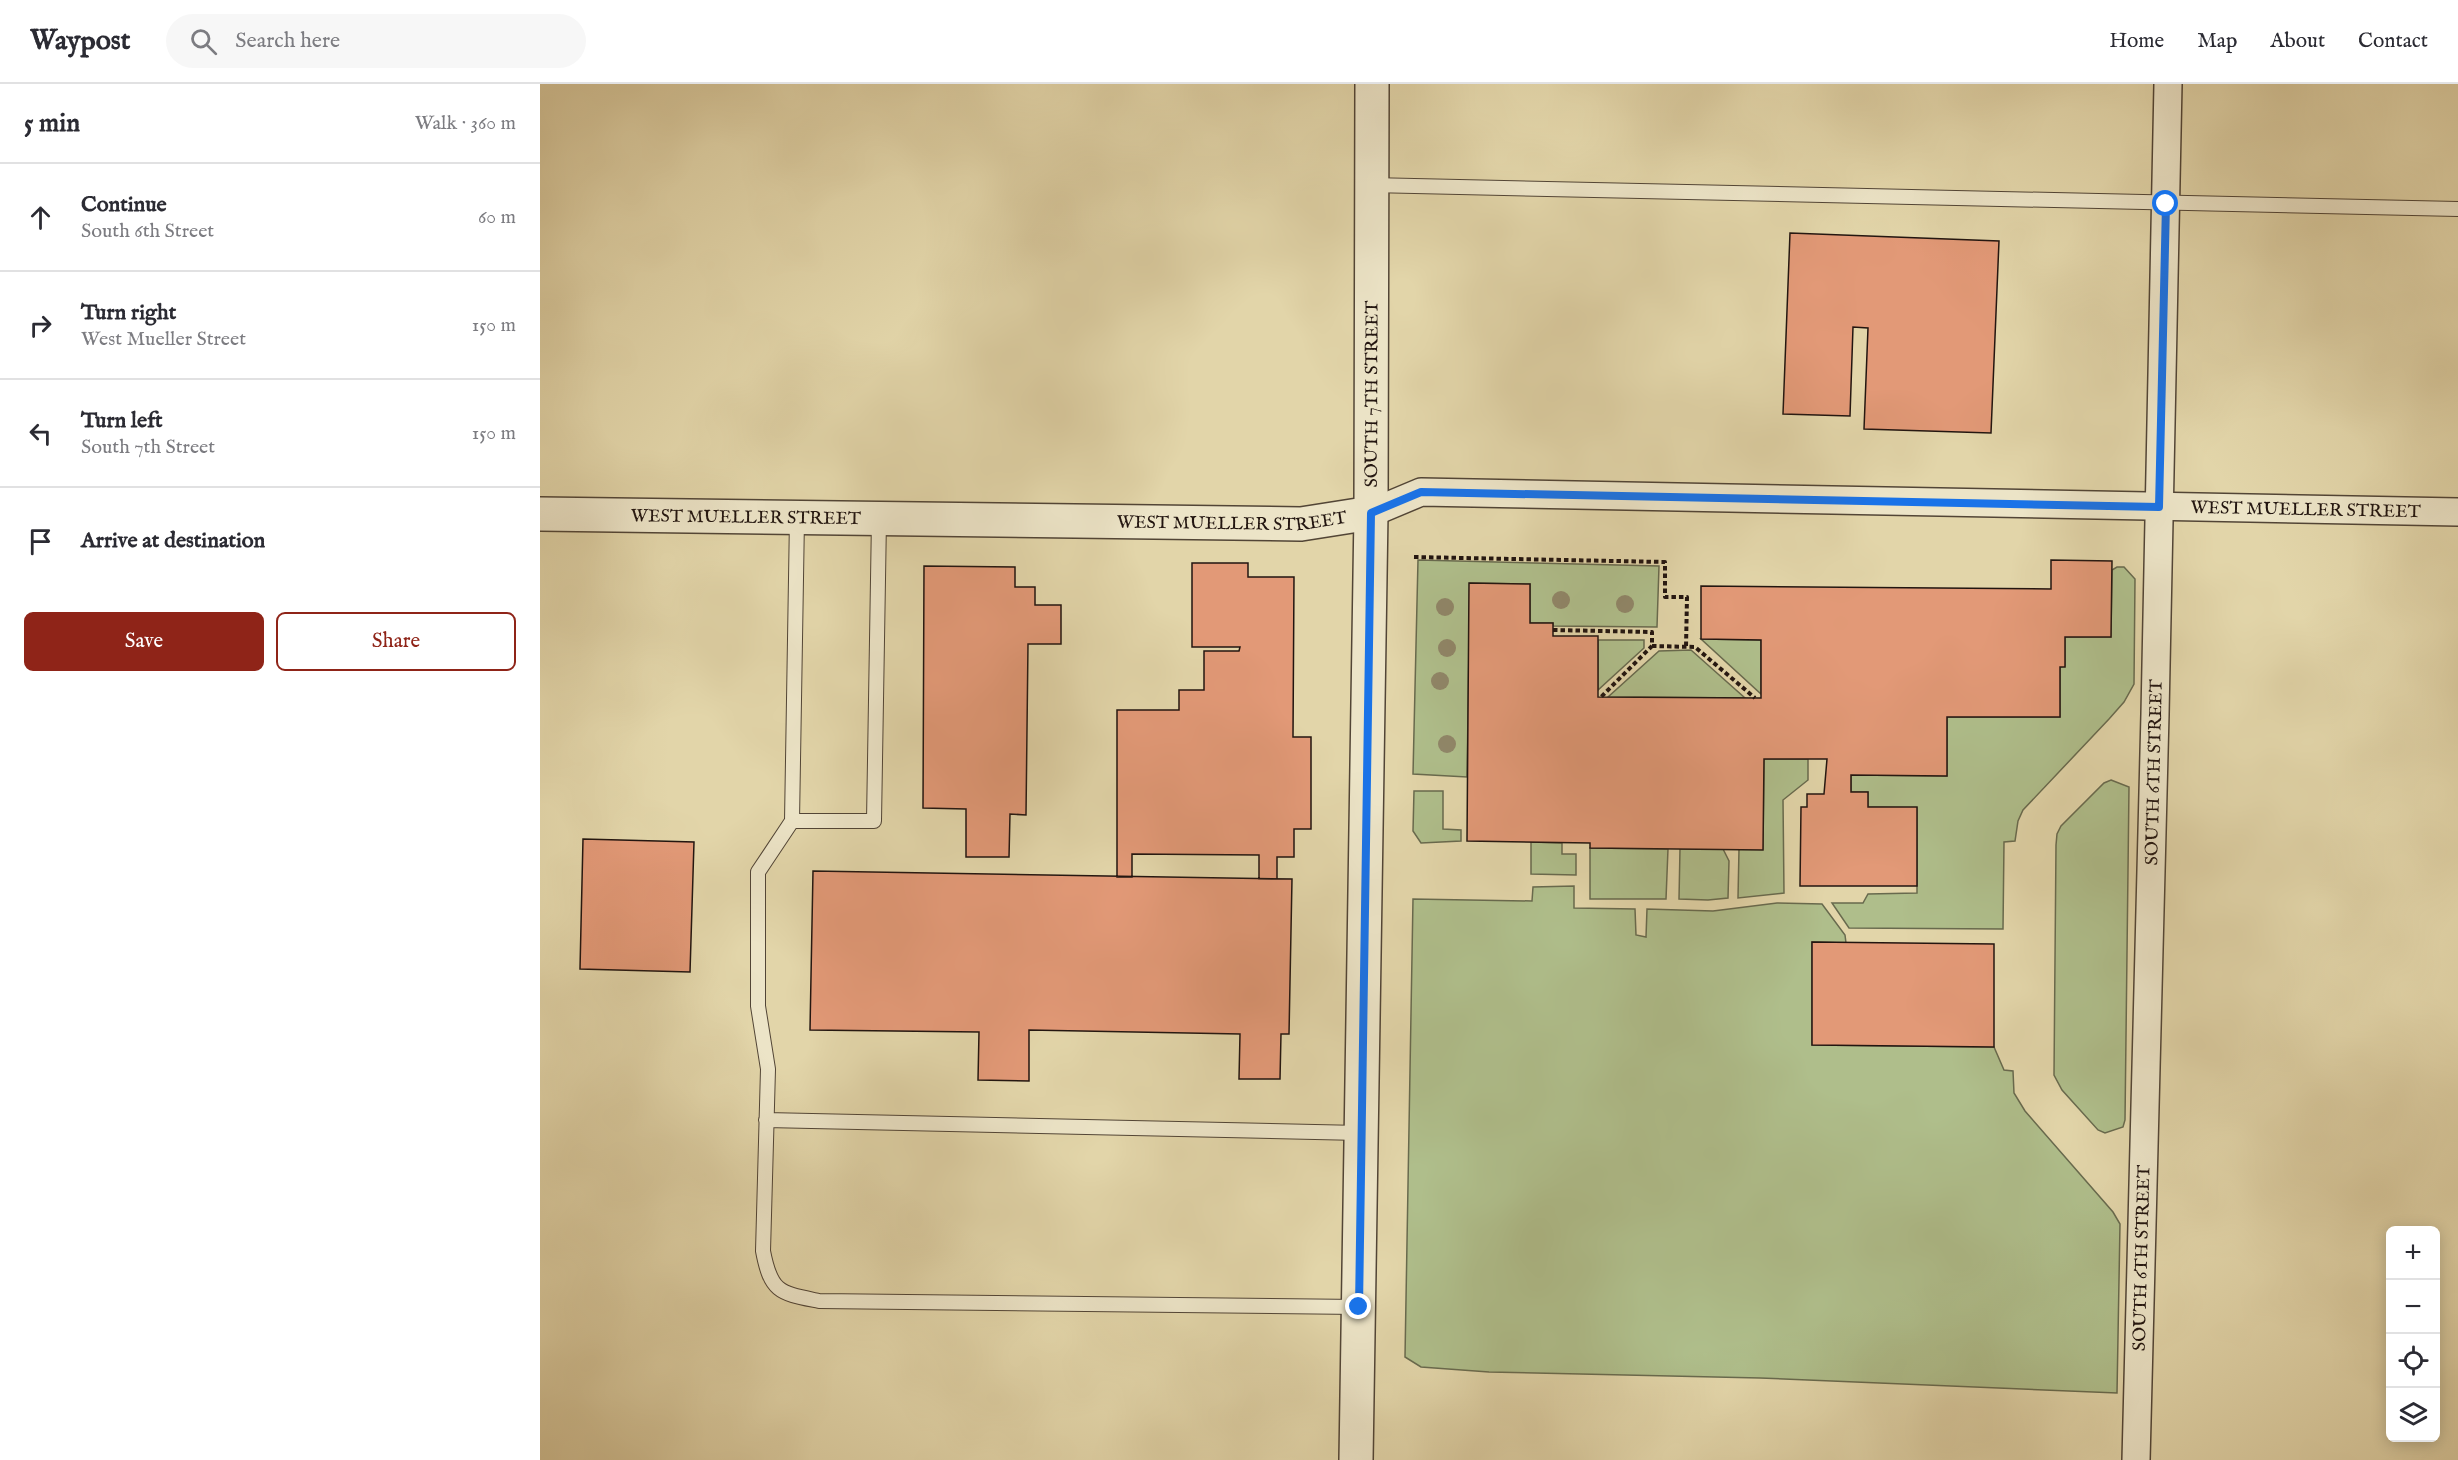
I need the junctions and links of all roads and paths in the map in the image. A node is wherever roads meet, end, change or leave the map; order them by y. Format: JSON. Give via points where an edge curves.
{"nodes":[{"id":1,"x":1372,"y":84,"type":"edge"},
{"id":2,"x":2168,"y":84,"type":"edge"},
{"id":3,"x":1371,"y":185,"type":"junction"},
{"id":4,"x":2166,"y":204,"type":"junction"},
{"id":5,"x":2458,"y":209,"type":"edge"},
{"id":6,"x":2159,"y":507,"type":"junction"},
{"id":7,"x":2458,"y":512,"type":"edge"},
{"id":8,"x":1371,"y":513,"type":"junction"},
{"id":9,"x":540,"y":514,"type":"edge"},
{"id":10,"x":797,"y":518,"type":"junction"},
{"id":11,"x":879,"y":519,"type":"junction"},
{"id":12,"x":1414,"y":557,"type":"dead end"},
{"id":13,"x":1553,"y":630,"type":"dead end"},
{"id":14,"x":1652,"y":646,"type":"junction"},
{"id":15,"x":1686,"y":647,"type":"junction"},
{"id":16,"x":1601,"y":697,"type":"dead end"},
{"id":17,"x":1755,"y":698,"type":"dead end"},
{"id":18,"x":792,"y":821,"type":"junction"},
{"id":19,"x":766,"y":1120,"type":"junction"},
{"id":20,"x":1360,"y":1133,"type":"junction"},
{"id":21,"x":1359,"y":1307,"type":"junction"},
{"id":22,"x":1356,"y":1460,"type":"edge"},
{"id":23,"x":2136,"y":1460,"type":"edge"}],
"edges":[{"from":1,"to":3,"type":"street","name":"SOUTH 7TH STREET"},
{"from":2,"to":4,"type":"street","name":"SOUTH 6TH STREET"},
{"from":3,"to":4,"type":"lane"},
{"from":3,"to":8,"type":"street","name":"SOUTH 7TH STREET"},
{"from":4,"to":5,"type":"lane"},
{"from":4,"to":6,"type":"street","name":"SOUTH 6TH STREET"},
{"from":6,"to":7,"type":"street","name":"WEST MUELLER STREET"},
{"from":6,"to":8,"type":"street","name":"WEST MUELLER STREET","via":[[1421,492]]},
{"from":6,"to":23,"type":"street","name":"SOUTH 6TH STREET"},
{"from":8,"to":11,"type":"street","name":"WEST MUELLER STREET","via":[[1301,524]]},
{"from":8,"to":20,"type":"street","name":"SOUTH 7TH STREET"},
{"from":9,"to":10,"type":"street","name":"WEST MUELLER STREET"},
{"from":10,"to":11,"type":"street","name":"WEST MUELLER STREET"},
{"from":10,"to":18,"type":"lane"},
{"from":11,"to":18,"type":"lane","via":[[874,821]]},
{"from":12,"to":15,"type":"path","via":[[1665,562],[1665,597],[1687,597]]},
{"from":13,"to":14,"type":"path","via":[[1652,632]]},
{"from":14,"to":15,"type":"path"},
{"from":14,"to":16,"type":"path"},
{"from":15,"to":17,"type":"path","via":[[1695,647]]},
{"from":18,"to":19,"type":"lane","via":[[758,872],[758,1006],[768,1069]]},
{"from":19,"to":20,"type":"lane"},
{"from":19,"to":21,"type":"lane","via":[[763,1251],[767,1274],[783,1293],[819,1301]]},
{"from":20,"to":21,"type":"street","name":"SOUTH 7TH STREET"},
{"from":21,"to":22,"type":"street","name":"SOUTH 7TH STREET"}]}
